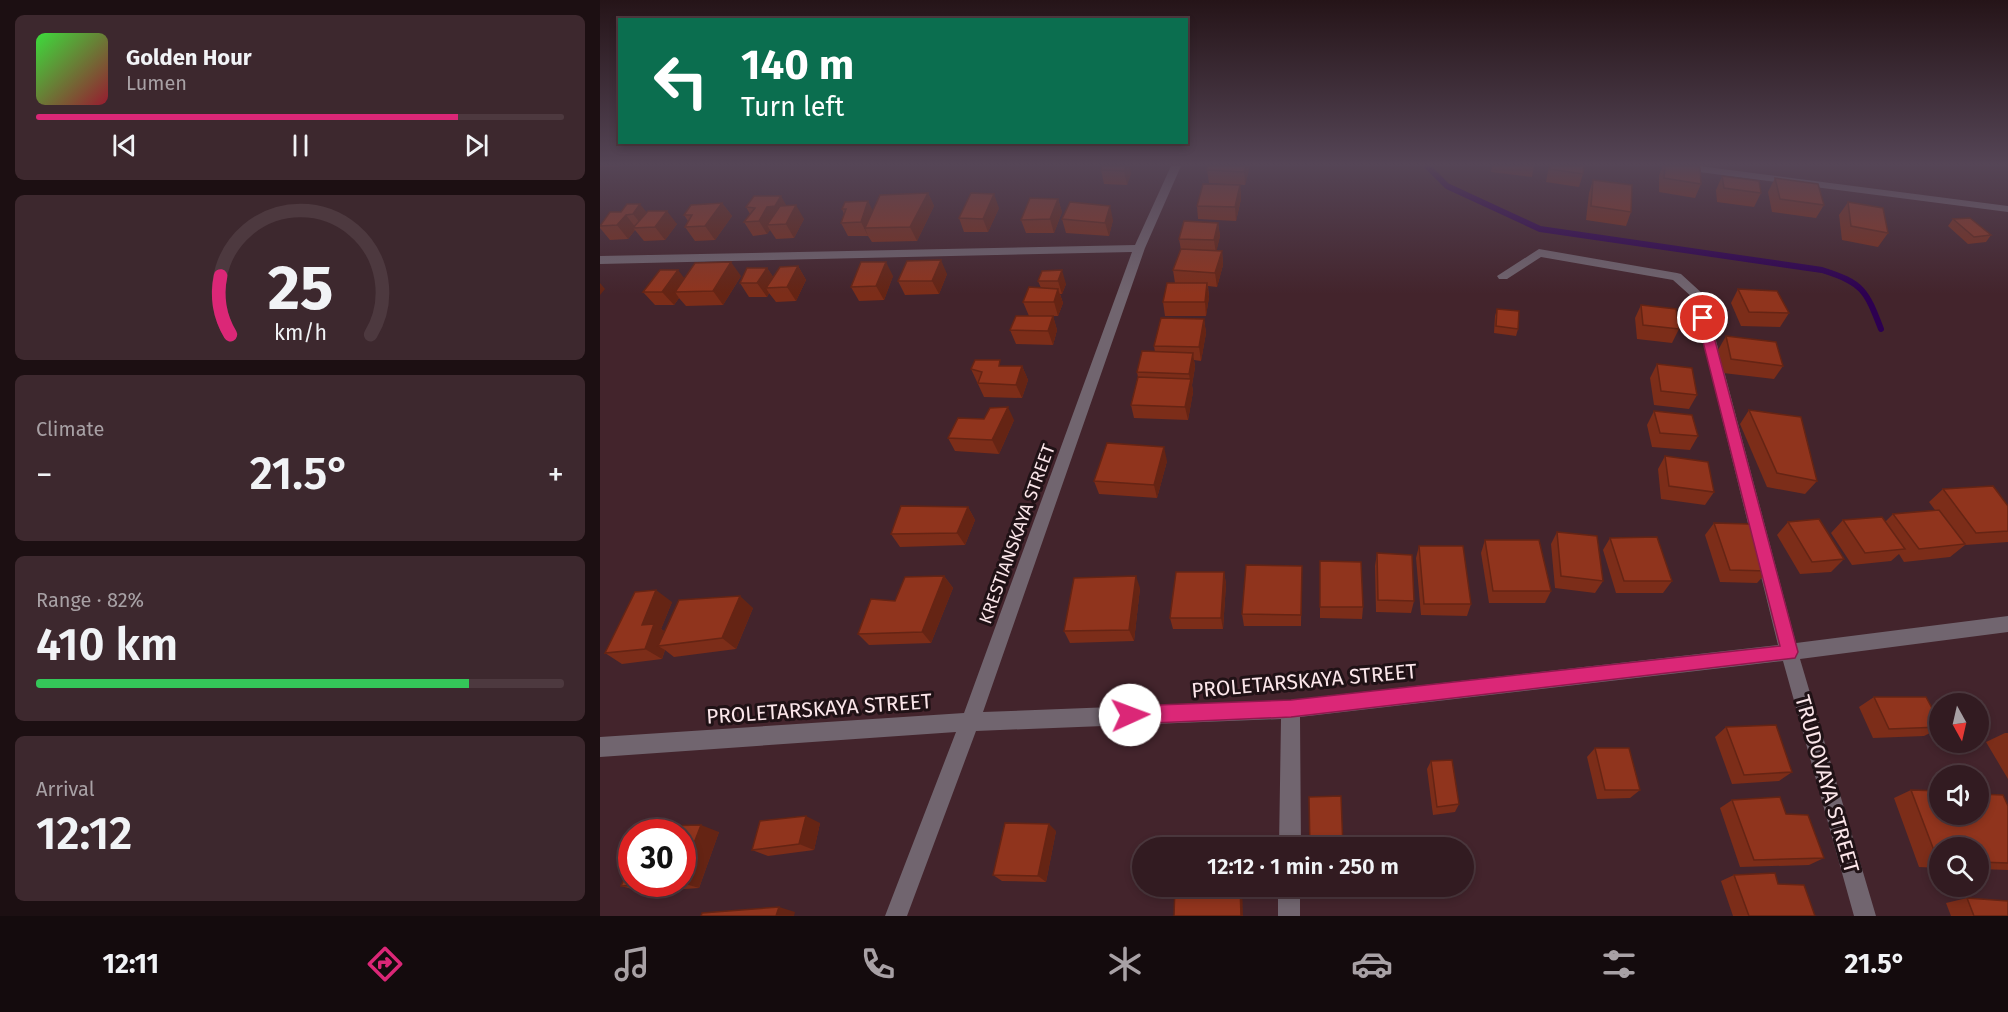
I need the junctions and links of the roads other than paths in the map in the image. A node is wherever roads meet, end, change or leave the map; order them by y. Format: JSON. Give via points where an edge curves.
{"nodes":[{"id":1,"x":1157,"y":209,"type":"edge"},
{"id":2,"x":1139,"y":248,"type":"junction"},
{"id":3,"x":600,"y":260,"type":"edge"},
{"id":4,"x":1503,"y":276,"type":"dead end"},
{"id":5,"x":2008,"y":624,"type":"edge"},
{"id":6,"x":1790,"y":652,"type":"junction"},
{"id":7,"x":1291,"y":709,"type":"junction"},
{"id":8,"x":970,"y":722,"type":"junction"},
{"id":9,"x":600,"y":747,"type":"edge"},
{"id":10,"x":1290,"y":837,"type":"edge"},
{"id":11,"x":1289,"y":897,"type":"edge"},
{"id":12,"x":896,"y":916,"type":"edge"},
{"id":13,"x":1289,"y":916,"type":"edge"},
{"id":14,"x":1865,"y":916,"type":"edge"}],
"edges":[{"from":1,"to":2,"type":"street","name":"KRESTIANSKAYA STREET"},
{"from":2,"to":3,"type":"street"},
{"from":2,"to":8,"type":"street","name":"KRESTIANSKAYA STREET"},
{"from":4,"to":6,"type":"street","name":"TRUDOVAYA STREET","via":[[1539,253],[1677,277],[1698,295]]},
{"from":5,"to":6,"type":"street","name":"PROLETARSKAYA STREET"},
{"from":6,"to":7,"type":"street","name":"PROLETARSKAYA STREET"},
{"from":6,"to":14,"type":"street","name":"TRUDOVAYA STREET"},
{"from":7,"to":8,"type":"street","name":"PROLETARSKAYA STREET"},
{"from":7,"to":10,"type":"street"},
{"from":8,"to":9,"type":"street","name":"PROLETARSKAYA STREET"},
{"from":8,"to":12,"type":"street","name":"KRESTIANSKAYA STREET"},
{"from":11,"to":13,"type":"street"}]}
